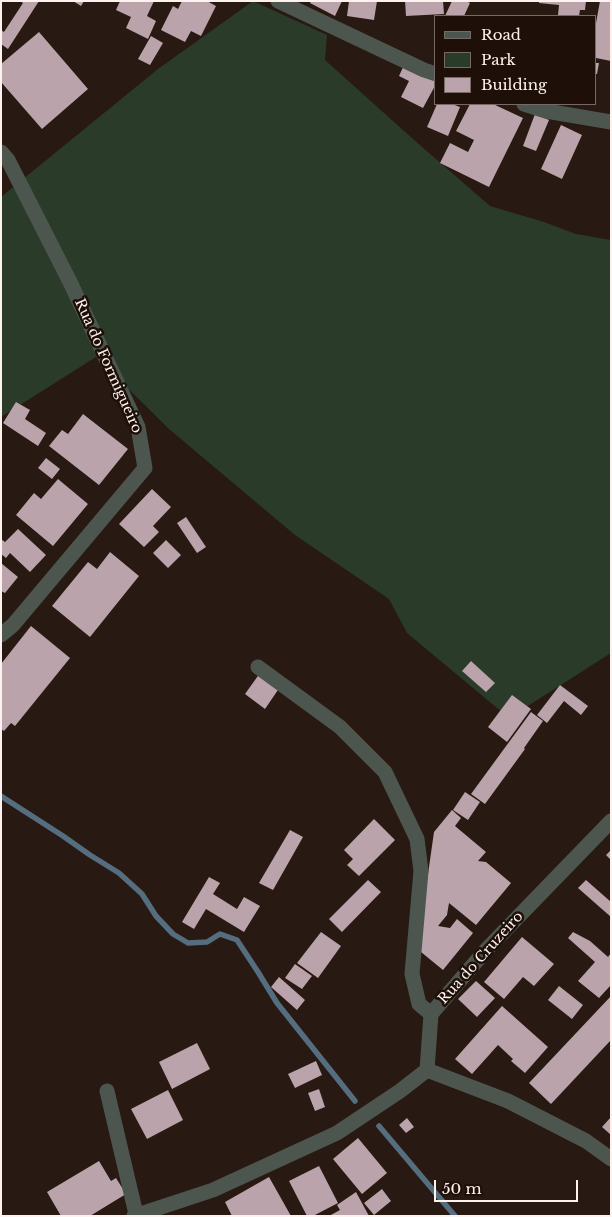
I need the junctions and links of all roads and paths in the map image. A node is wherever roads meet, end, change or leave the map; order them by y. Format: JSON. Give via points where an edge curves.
{"nodes":[{"id":1,"x":278,"y":1,"type":"edge"},
{"id":2,"x":434,"y":73,"type":"edge"},
{"id":3,"x":527,"y":105,"type":"edge"},
{"id":4,"x":611,"y":122,"type":"edge"},
{"id":5,"x":1,"y":152,"type":"edge"},
{"id":6,"x":1,"y":635,"type":"edge"},
{"id":7,"x":258,"y":667,"type":"dead end"},
{"id":8,"x":611,"y":821,"type":"edge"},
{"id":9,"x":431,"y":1014,"type":"junction"},
{"id":10,"x":426,"y":1070,"type":"junction"},
{"id":11,"x":107,"y":1091,"type":"dead end"},
{"id":12,"x":611,"y":1159,"type":"edge"},
{"id":13,"x":135,"y":1215,"type":"edge"}],
"edges":[{"from":1,"to":2,"type":"street"},
{"from":3,"to":4,"type":"street"},
{"from":5,"to":6,"type":"street","name":"Rua do Formigueiro","via":[[70,282],[138,427],[144,468],[13,625]]},
{"from":7,"to":9,"type":"street","via":[[340,727],[385,772],[417,839],[421,871],[412,974],[418,1004]]},
{"from":8,"to":9,"type":"street","name":"Rua do Cruzeiro","via":[[486,950]]},
{"from":9,"to":10,"type":"street","name":"Rua do Cruzeiro"},
{"from":10,"to":12,"type":"street","via":[[508,1100],[586,1141]]},
{"from":10,"to":13,"type":"street","via":[[337,1133],[213,1190]]},
{"from":11,"to":13,"type":"street"}]}
